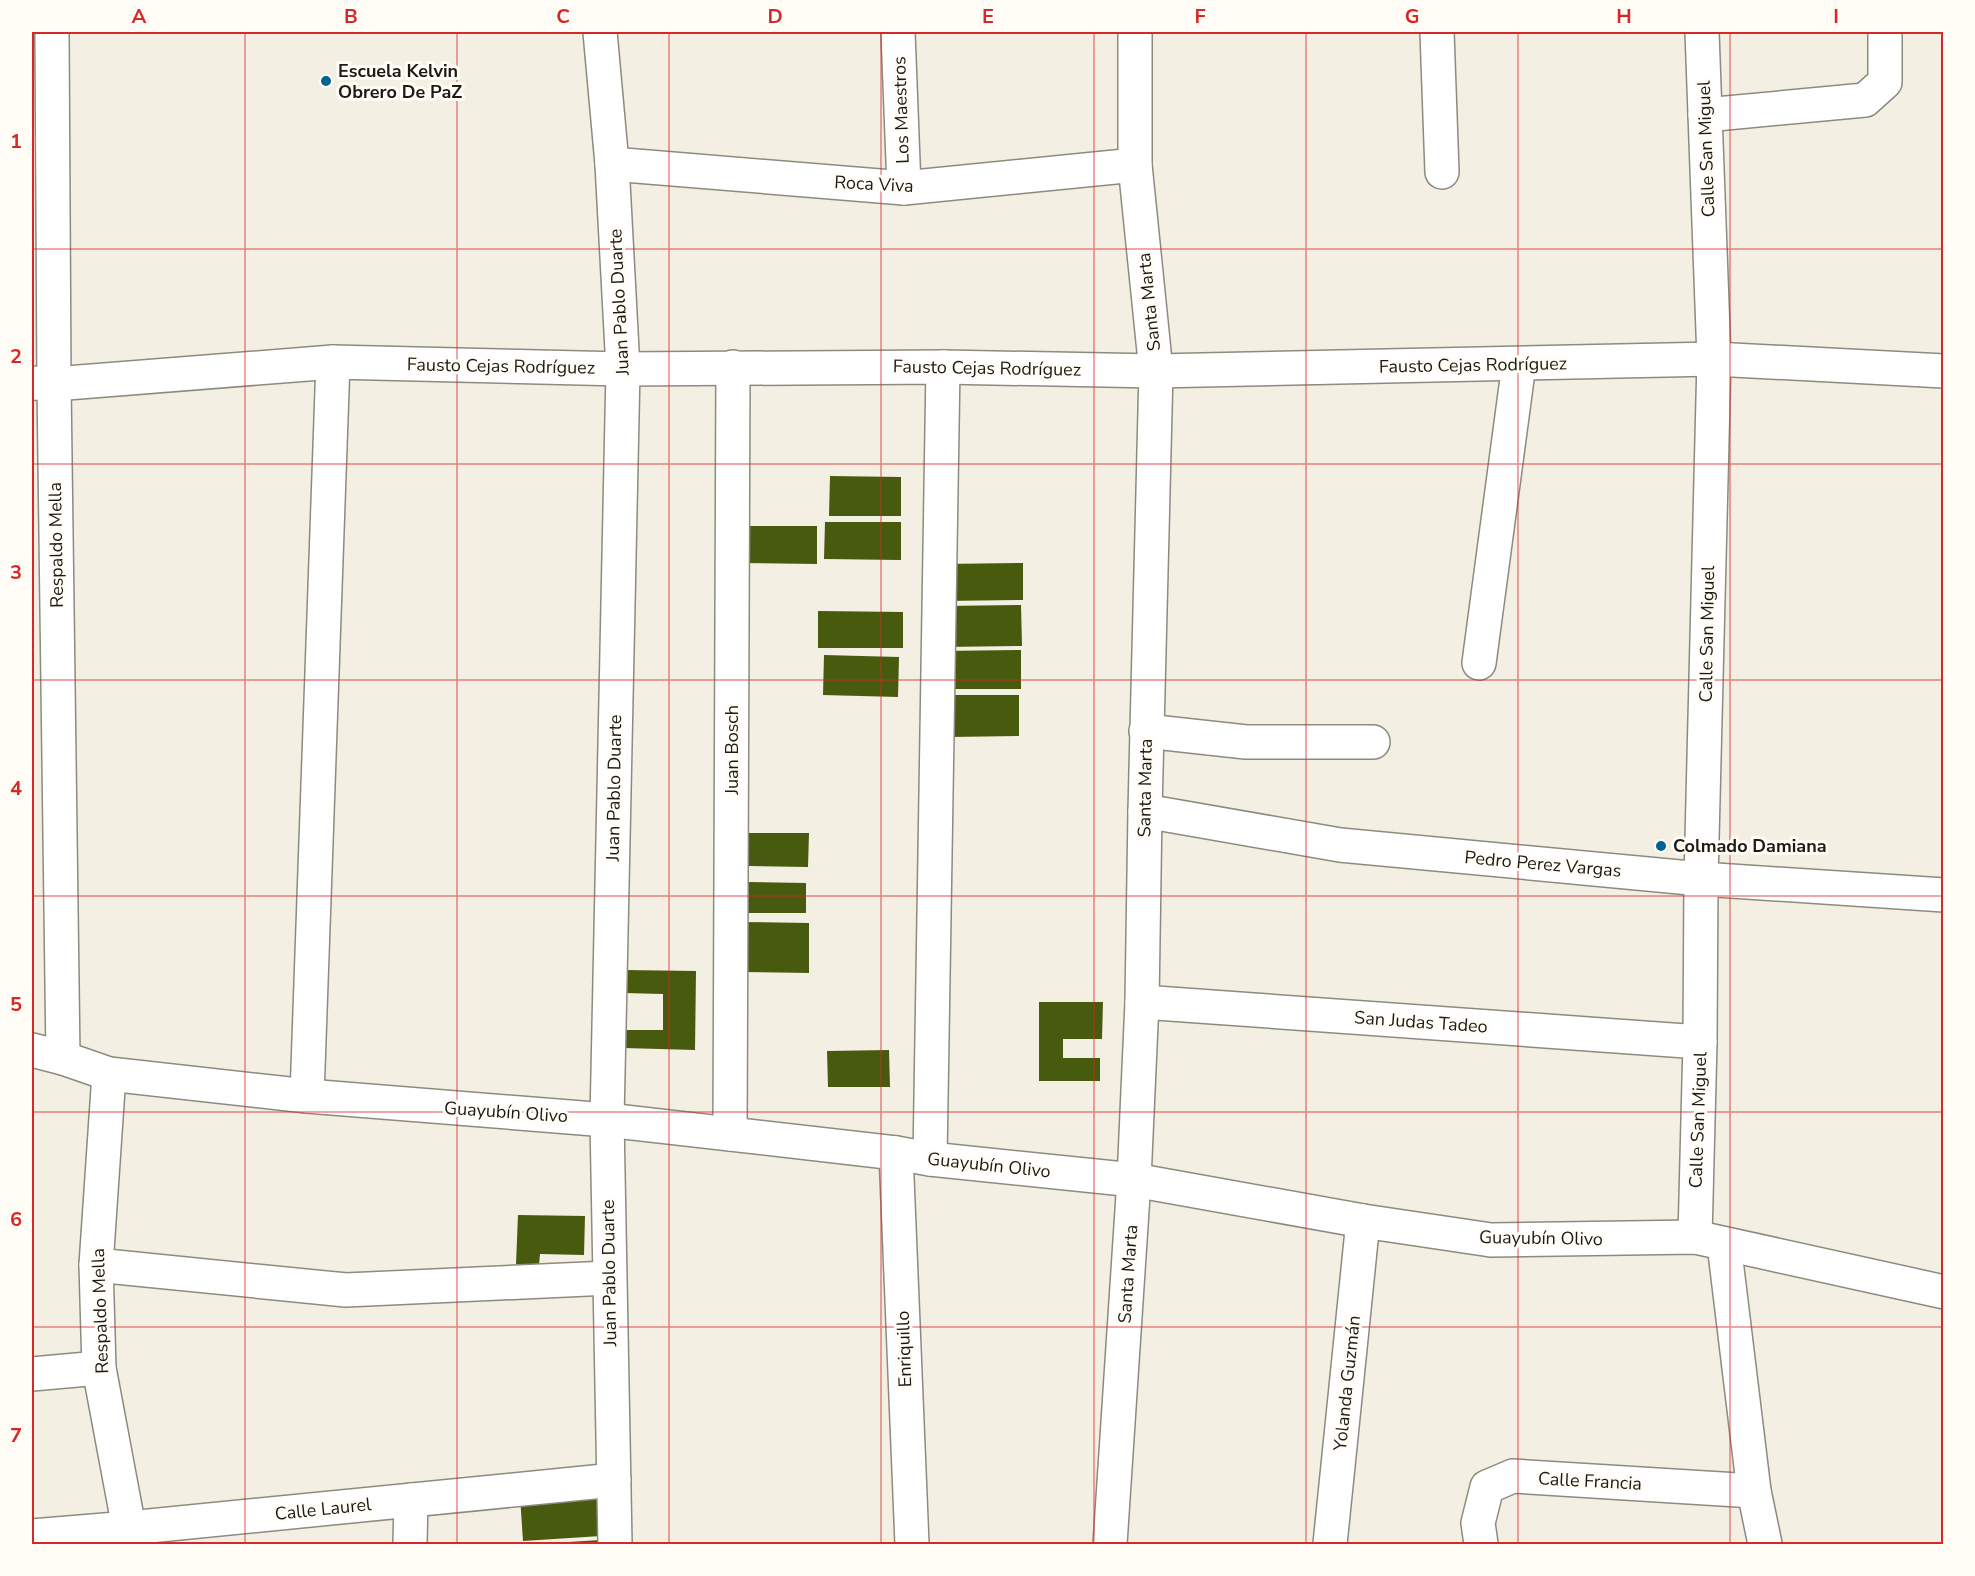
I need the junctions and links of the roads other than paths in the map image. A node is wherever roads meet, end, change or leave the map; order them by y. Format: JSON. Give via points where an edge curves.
{"nodes":[{"id":1,"x":600,"y":32,"type":"edge"},
{"id":2,"x":898,"y":32,"type":"edge"},
{"id":3,"x":1135,"y":32,"type":"edge"},
{"id":4,"x":1437,"y":32,"type":"edge"},
{"id":5,"x":1702,"y":32,"type":"edge"},
{"id":6,"x":1885,"y":32,"type":"edge"},
{"id":7,"x":45,"y":33,"type":"edge"},
{"id":8,"x":1705,"y":115,"type":"junction"},
{"id":9,"x":612,"y":164,"type":"junction"},
{"id":10,"x":1135,"y":165,"type":"junction"},
{"id":11,"x":1442,"y":172,"type":"dead end"},
{"id":12,"x":904,"y":188,"type":"junction"},
{"id":13,"x":1714,"y":359,"type":"junction"},
{"id":14,"x":333,"y":362,"type":"junction"},
{"id":15,"x":1519,"y":364,"type":"junction"},
{"id":16,"x":733,"y":366,"type":"junction"},
{"id":17,"x":943,"y":366,"type":"junction"},
{"id":18,"x":623,"y":369,"type":"junction"},
{"id":19,"x":1156,"y":371,"type":"junction"},
{"id":20,"x":1944,"y":371,"type":"edge"},
{"id":21,"x":43,"y":384,"type":"edge"},
{"id":22,"x":1479,"y":663,"type":"dead end"},
{"id":23,"x":1146,"y":731,"type":"junction"},
{"id":24,"x":1373,"y":742,"type":"dead end"},
{"id":25,"x":1145,"y":812,"type":"junction"},
{"id":26,"x":1701,"y":879,"type":"junction"},
{"id":27,"x":1944,"y":895,"type":"edge"},
{"id":28,"x":1143,"y":1002,"type":"junction"},
{"id":29,"x":1700,"y":1042,"type":"junction"},
{"id":30,"x":32,"y":1050,"type":"edge"},
{"id":31,"x":63,"y":1058,"type":"junction"},
{"id":32,"x":109,"y":1074,"type":"junction"},
{"id":33,"x":308,"y":1096,"type":"junction"},
{"id":34,"x":607,"y":1120,"type":"junction"},
{"id":35,"x":730,"y":1134,"type":"junction"},
{"id":36,"x":896,"y":1153,"type":"junction"},
{"id":37,"x":930,"y":1159,"type":"junction"},
{"id":38,"x":1134,"y":1180,"type":"junction"},
{"id":39,"x":1363,"y":1221,"type":"junction"},
{"id":40,"x":1710,"y":1241,"type":"junction"},
{"id":41,"x":96,"y":1265,"type":"junction"},
{"id":42,"x":609,"y":1278,"type":"junction"},
{"id":43,"x":1944,"y":1292,"type":"edge"},
{"id":44,"x":99,"y":1368,"type":"junction"},
{"id":45,"x":32,"y":1374,"type":"edge"},
{"id":46,"x":614,"y":1480,"type":"junction"},
{"id":47,"x":1754,"y":1491,"type":"junction"},
{"id":48,"x":411,"y":1500,"type":"junction"},
{"id":49,"x":32,"y":1536,"type":"edge"},
{"id":50,"x":131,"y":1536,"type":"edge"},
{"id":51,"x":410,"y":1545,"type":"edge"},
{"id":52,"x":615,"y":1545,"type":"edge"},
{"id":53,"x":912,"y":1545,"type":"edge"},
{"id":54,"x":1110,"y":1545,"type":"edge"},
{"id":55,"x":1330,"y":1545,"type":"edge"},
{"id":56,"x":1481,"y":1545,"type":"edge"},
{"id":57,"x":1765,"y":1545,"type":"edge"}],
"edges":[{"from":1,"to":9,"type":"street","name":"Juan Pablo Duarte"},
{"from":2,"to":12,"type":"street","name":"Los Maestros"},
{"from":3,"to":10,"type":"street","name":"Santa Marta"},
{"from":4,"to":11,"type":"street"},
{"from":5,"to":8,"type":"street","name":"Calle San Miguel"},
{"from":6,"to":8,"type":"street","via":[[1885,82],[1865,100]]},
{"from":7,"to":21,"type":"street","name":"Respaldo Mella"},
{"from":8,"to":13,"type":"street","name":"Calle San Miguel"},
{"from":9,"to":12,"type":"street","name":"Roca Viva"},
{"from":9,"to":18,"type":"street","name":"Juan Pablo Duarte"},
{"from":10,"to":12,"type":"street","name":"Roca Viva"},
{"from":10,"to":19,"type":"street","name":"Santa Marta"},
{"from":13,"to":15,"type":"street","name":"Fausto Cejas Rodríguez"},
{"from":13,"to":20,"type":"street","name":"Fausto Cejas Rodríguez"},
{"from":13,"to":26,"type":"street","name":"Calle San Miguel"},
{"from":14,"to":18,"type":"street","name":"Fausto Cejas Rodríguez"},
{"from":14,"to":21,"type":"street","name":"Fausto Cejas Rodríguez"},
{"from":14,"to":33,"type":"street"},
{"from":15,"to":19,"type":"street","name":"Fausto Cejas Rodríguez"},
{"from":15,"to":22,"type":"street"},
{"from":16,"to":17,"type":"street","name":"Fausto Cejas Rodríguez"},
{"from":16,"to":18,"type":"street","name":"Fausto Cejas Rodríguez"},
{"from":16,"to":35,"type":"street","name":"Juan Bosch"},
{"from":17,"to":19,"type":"street","name":"Fausto Cejas Rodríguez"},
{"from":17,"to":37,"type":"street"},
{"from":18,"to":34,"type":"street","name":"Juan Pablo Duarte"},
{"from":19,"to":23,"type":"street","name":"Santa Marta"},
{"from":21,"to":31,"type":"street","name":"Respaldo Mella"},
{"from":23,"to":24,"type":"street","via":[[1246,742]]},
{"from":23,"to":25,"type":"street","name":"Santa Marta"},
{"from":25,"to":26,"type":"street","name":"Pedro Perez Vargas","via":[[1340,845]]},
{"from":25,"to":28,"type":"street","name":"Santa Marta"},
{"from":26,"to":27,"type":"street","name":"Pedro Perez Vargas"},
{"from":26,"to":29,"type":"street","name":"Calle San Miguel"},
{"from":28,"to":29,"type":"street","name":"San Judas Tadeo"},
{"from":28,"to":38,"type":"street","name":"Santa Marta"},
{"from":29,"to":40,"type":"street","name":"Calle San Miguel"},
{"from":30,"to":31,"type":"street","name":"Guayubín Olivo"},
{"from":31,"to":32,"type":"street","name":"Guayubín Olivo"},
{"from":32,"to":33,"type":"street","name":"Guayubín Olivo"},
{"from":32,"to":41,"type":"street","name":"Respaldo Mella"},
{"from":33,"to":34,"type":"street","name":"Guayubín Olivo"},
{"from":34,"to":35,"type":"street","name":"Guayubín Olivo"},
{"from":34,"to":42,"type":"street","name":"Juan Pablo Duarte"},
{"from":35,"to":36,"type":"street","name":"Guayubín Olivo"},
{"from":36,"to":37,"type":"street","name":"Guayubín Olivo"},
{"from":36,"to":53,"type":"street","name":"Enriquillo"},
{"from":37,"to":38,"type":"street","name":"Guayubín Olivo"},
{"from":38,"to":39,"type":"street","name":"Guayubín Olivo"},
{"from":38,"to":54,"type":"street","name":"Santa Marta"},
{"from":39,"to":40,"type":"street","name":"Guayubín Olivo","via":[[1491,1240]]},
{"from":39,"to":55,"type":"street","name":"Yolanda Guzmán"},
{"from":40,"to":43,"type":"street","name":"Guayubín Olivo"},
{"from":40,"to":47,"type":"street","name":"Calle San Miguel"},
{"from":41,"to":42,"type":"street","via":[[346,1290]]},
{"from":41,"to":44,"type":"street","name":"Respaldo Mella"},
{"from":42,"to":46,"type":"street","name":"Juan Pablo Duarte"},
{"from":44,"to":45,"type":"street"},
{"from":44,"to":50,"type":"street","name":"Respaldo Mella"},
{"from":46,"to":48,"type":"street","name":"Calle Laurel"},
{"from":46,"to":52,"type":"street","name":"Juan Pablo Duarte"},
{"from":47,"to":56,"type":"street","name":"Calle Francia","via":[[1513,1476],[1487,1487],[1478,1523]]},
{"from":47,"to":57,"type":"street","name":"Calle San Miguel"},
{"from":48,"to":50,"type":"street","name":"Calle Laurel"},
{"from":48,"to":51,"type":"street"},
{"from":49,"to":50,"type":"street","name":"Calle Laurel"}]}
